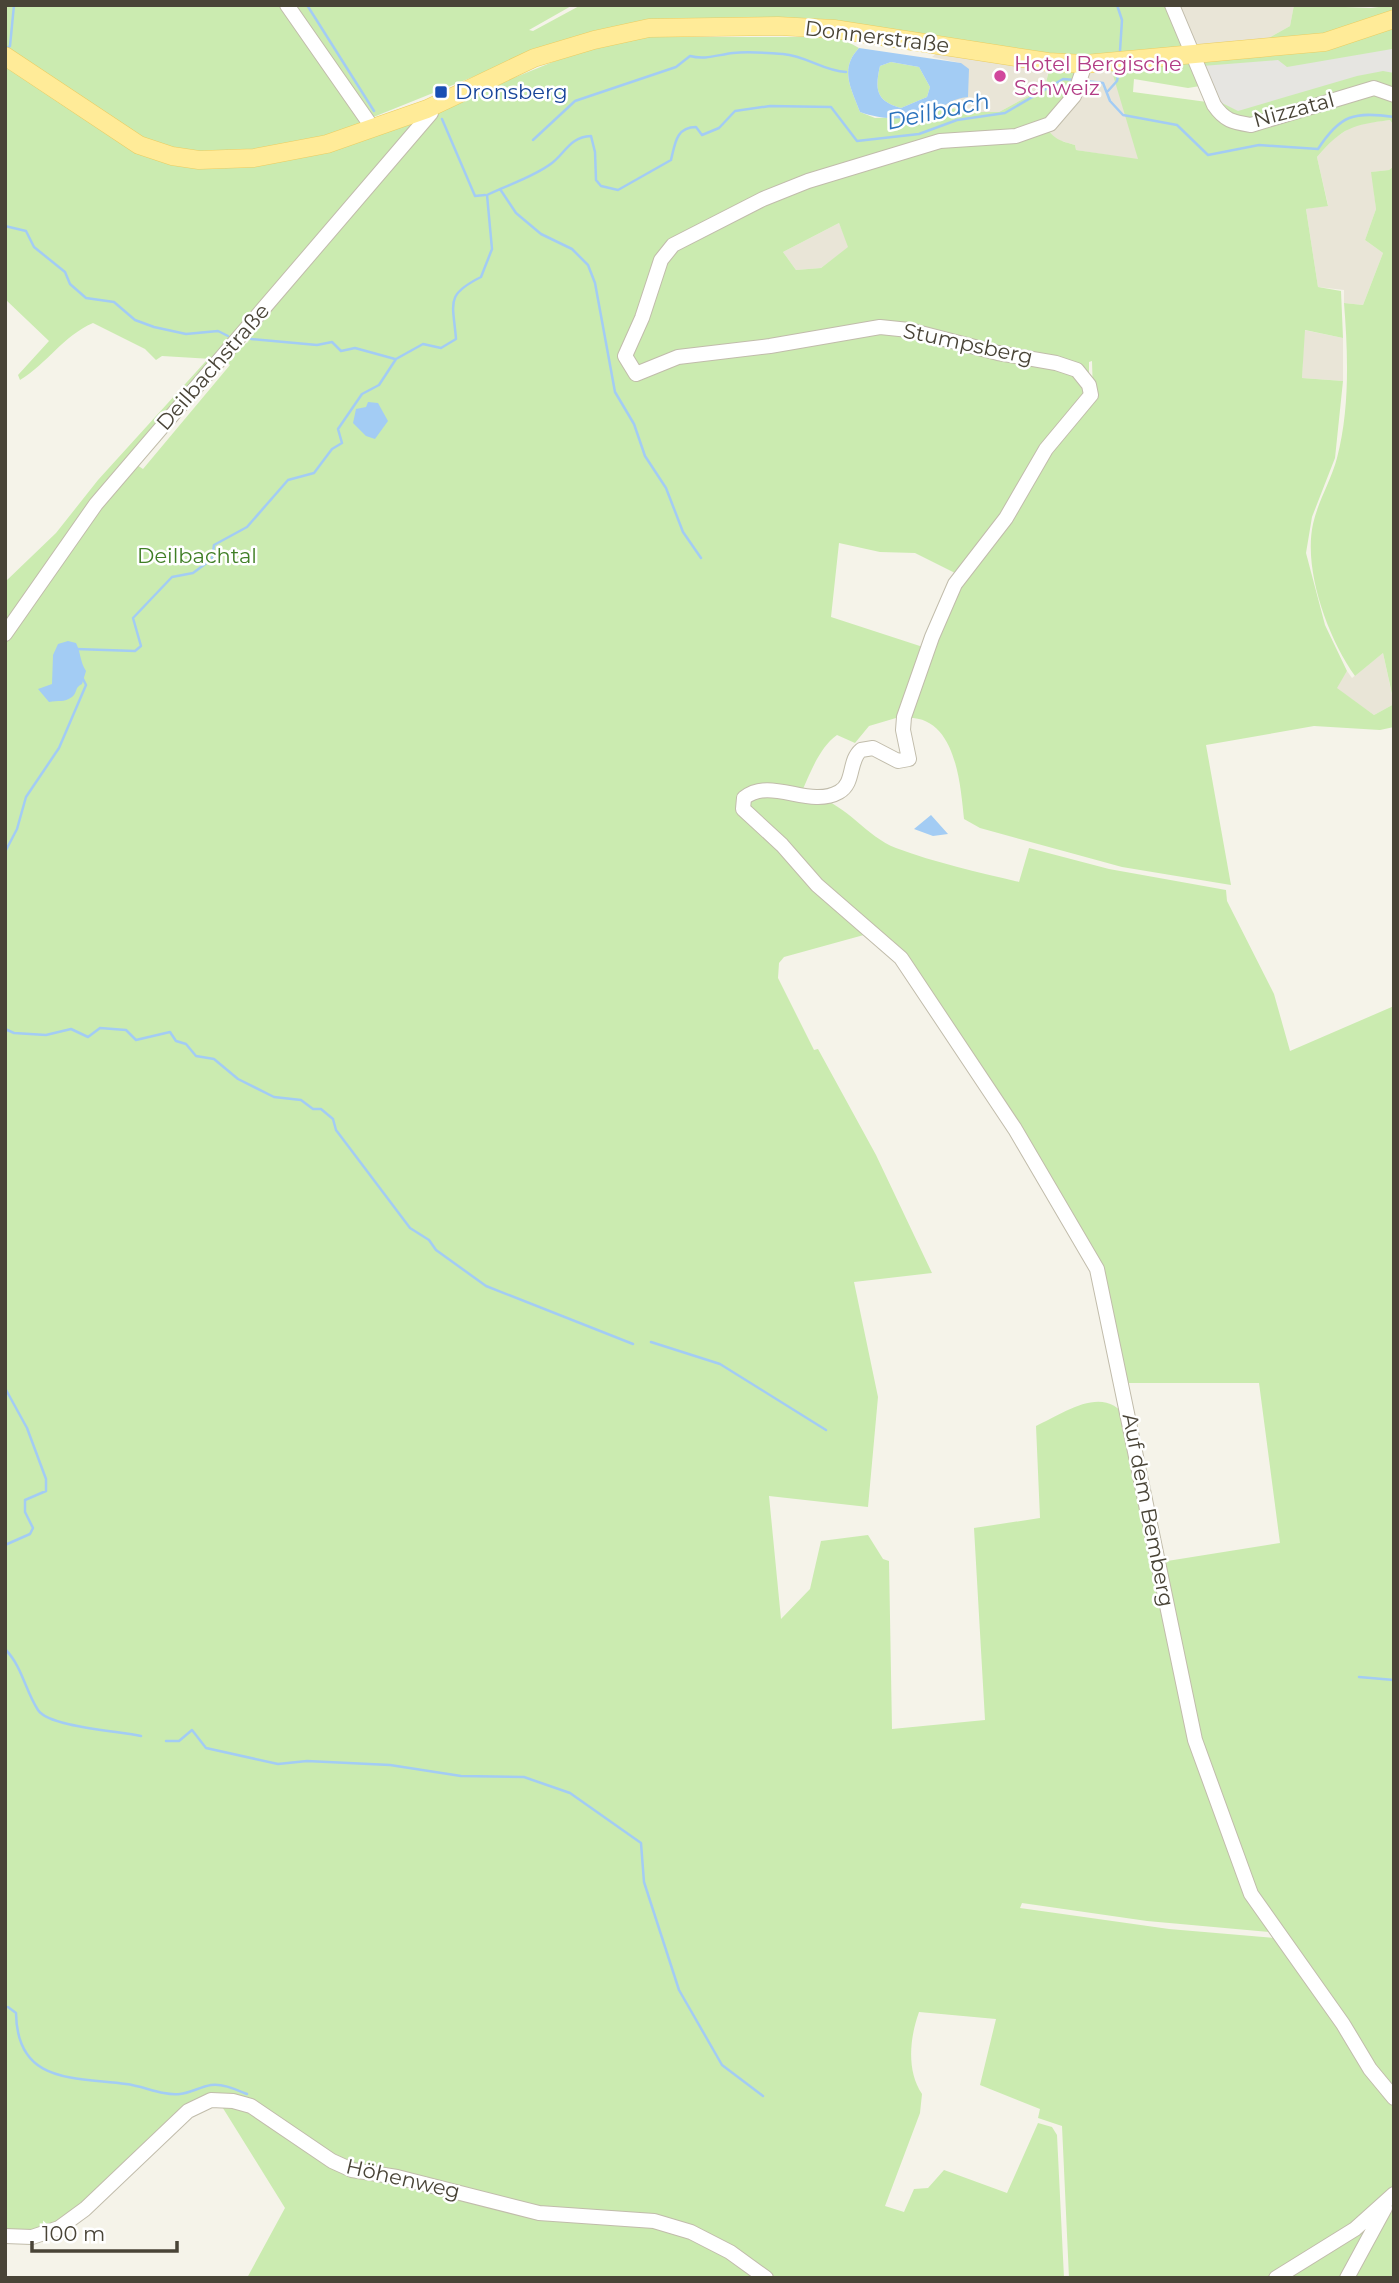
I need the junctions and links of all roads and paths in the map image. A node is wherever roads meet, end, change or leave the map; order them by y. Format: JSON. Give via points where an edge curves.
{"nodes":[{"id":1,"x":287,"y":5,"type":"edge"},
{"id":2,"x":1172,"y":5,"type":"edge"},
{"id":3,"x":1394,"y":19,"type":"edge"},
{"id":4,"x":1191,"y":52,"type":"junction"},
{"id":5,"x":5,"y":56,"type":"edge"},
{"id":6,"x":1084,"y":69,"type":"junction"},
{"id":7,"x":1394,"y":95,"type":"edge"},
{"id":8,"x":428,"y":109,"type":"junction"},
{"id":9,"x":372,"y":127,"type":"junction"},
{"id":10,"x":5,"y":634,"type":"edge"},
{"id":11,"x":875,"y":934,"type":"joint"},
{"id":12,"x":1394,"y":2098,"type":"edge"},
{"id":13,"x":1391,"y":2197,"type":"edge"},
{"id":14,"x":5,"y":2236,"type":"edge"},
{"id":15,"x":766,"y":2278,"type":"edge"},
{"id":16,"x":1276,"y":2278,"type":"edge"},
{"id":17,"x":1347,"y":2278,"type":"edge"}],
"edges":[{"from":1,"to":9,"type":"street"},
{"from":2,"to":4,"type":"street","name":"Nizzatal"},
{"from":3,"to":4,"type":"main road","name":"Donnerstraße","via":[[1325,42]]},
{"from":4,"to":6,"type":"main road","name":"Donnerstraße"},
{"from":4,"to":7,"type":"street","name":"Nizzatal","via":[[1214,105],[1232,122],[1251,125],[1374,88]]},
{"from":5,"to":9,"type":"main road","name":"Donnerstraße","via":[[111,129],[172,156],[227,159],[281,154]]},
{"from":6,"to":8,"type":"main road","name":"Donnerstraße","via":[[834,29],[649,28],[534,58]]},
{"from":6,"to":11,"type":"street","name":"Stumpsberg","via":[[1074,96],[1050,124],[1016,136],[940,141],[808,181],[673,246],[661,260],[625,356],[636,374],[678,358],[880,327],[1056,363],[1077,370],[1089,386],[1091,395],[1046,449],[1006,518],[955,584],[904,717],[909,759],[898,761],[873,748],[861,750],[845,787],[832,795],[757,790],[744,798],[746,814],[782,845],[817,885]]},
{"from":8,"to":9,"type":"main road","name":"Donnerstraße"},
{"from":8,"to":10,"type":"street","name":"Deilbachstraße","via":[[430,113],[406,143],[96,504]]},
{"from":11,"to":12,"type":"street","name":"Auf dem Bemberg","via":[[901,958],[932,1003],[1015,1129],[1097,1269],[1195,1740],[1217,1802],[1251,1894]]},
{"from":13,"to":16,"type":"street","via":[[1355,2229]]},
{"from":13,"to":17,"type":"street"},
{"from":14,"to":15,"type":"street","name":"Höhenweg","via":[[32,2237],[59,2228],[188,2111],[211,2100],[233,2101],[251,2106],[352,2170],[538,2213],[654,2221],[701,2237]]}]}
